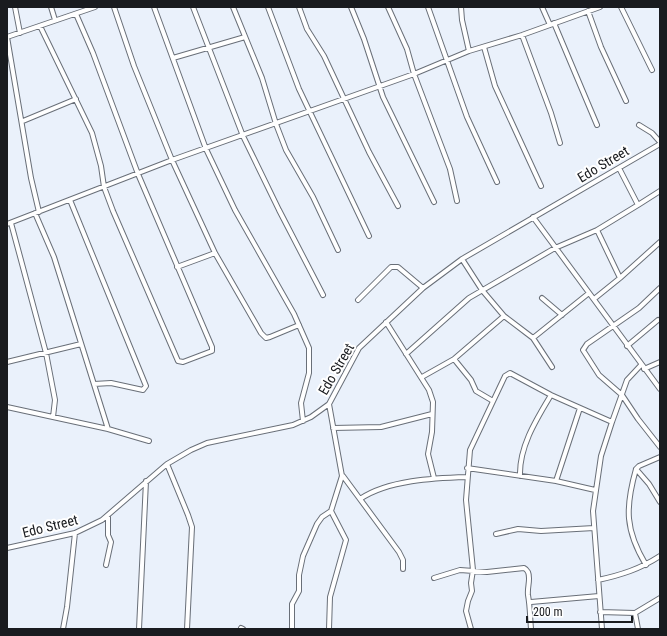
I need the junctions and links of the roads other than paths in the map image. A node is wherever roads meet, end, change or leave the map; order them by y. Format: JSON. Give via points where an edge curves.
{"nodes":[{"id":1,"x":15,"y":7,"type":"edge"},
{"id":2,"x":51,"y":7,"type":"edge"},
{"id":3,"x":95,"y":7,"type":"edge"},
{"id":4,"x":114,"y":7,"type":"edge"},
{"id":5,"x":154,"y":7,"type":"edge"},
{"id":6,"x":193,"y":7,"type":"edge"},
{"id":7,"x":233,"y":7,"type":"edge"},
{"id":8,"x":268,"y":7,"type":"edge"},
{"id":9,"x":300,"y":7,"type":"edge"},
{"id":10,"x":351,"y":7,"type":"edge"},
{"id":11,"x":388,"y":7,"type":"edge"},
{"id":12,"x":428,"y":7,"type":"edge"},
{"id":13,"x":461,"y":7,"type":"edge"},
{"id":14,"x":542,"y":7,"type":"edge"},
{"id":15,"x":582,"y":7,"type":"edge"},
{"id":16,"x":600,"y":7,"type":"edge"},
{"id":17,"x":622,"y":7,"type":"edge"},
{"id":18,"x":90,"y":8,"type":"edge"},
{"id":19,"x":586,"y":12,"type":"junction"},
{"id":20,"x":76,"y":14,"type":"junction"},
{"id":21,"x":55,"y":20,"type":"junction"},
{"id":22,"x":552,"y":24,"type":"junction"},
{"id":23,"x":40,"y":26,"type":"junction"},
{"id":24,"x":20,"y":33,"type":"junction"},
{"id":25,"x":522,"y":35,"type":"junction"},
{"id":26,"x":7,"y":37,"type":"edge"},
{"id":27,"x":245,"y":37,"type":"junction"},
{"id":28,"x":209,"y":47,"type":"junction"},
{"id":29,"x":484,"y":47,"type":"junction"},
{"id":30,"x":469,"y":51,"type":"junction"},
{"id":31,"x":172,"y":58,"type":"junction"},
{"id":32,"x":448,"y":60,"type":"junction"},
{"id":33,"x":652,"y":70,"type":"dead end"},
{"id":34,"x":414,"y":74,"type":"junction"},
{"id":35,"x":380,"y":87,"type":"junction"},
{"id":36,"x":76,"y":98,"type":"junction"},
{"id":37,"x":344,"y":100,"type":"junction"},
{"id":38,"x":626,"y":101,"type":"dead end"},
{"id":39,"x":311,"y":112,"type":"junction"},
{"id":40,"x":23,"y":121,"type":"junction"},
{"id":41,"x":276,"y":124,"type":"junction"},
{"id":42,"x":597,"y":125,"type":"dead end"},
{"id":43,"x":639,"y":125,"type":"dead end"},
{"id":44,"x":243,"y":136,"type":"junction"},
{"id":45,"x":560,"y":143,"type":"dead end"},
{"id":46,"x":660,"y":143,"type":"edge"},
{"id":47,"x":206,"y":149,"type":"junction"},
{"id":48,"x":172,"y":160,"type":"junction"},
{"id":49,"x":619,"y":168,"type":"junction"},
{"id":50,"x":138,"y":174,"type":"junction"},
{"id":51,"x":497,"y":182,"type":"dead end"},
{"id":52,"x":541,"y":186,"type":"dead end"},
{"id":53,"x":104,"y":188,"type":"junction"},
{"id":54,"x":660,"y":192,"type":"edge"},
{"id":55,"x":70,"y":200,"type":"junction"},
{"id":56,"x":458,"y":201,"type":"dead end"},
{"id":57,"x":434,"y":202,"type":"dead end"},
{"id":58,"x":638,"y":205,"type":"junction"},
{"id":59,"x":398,"y":206,"type":"dead end"},
{"id":60,"x":37,"y":213,"type":"junction"},
{"id":61,"x":533,"y":217,"type":"junction"},
{"id":62,"x":9,"y":223,"type":"edge"},
{"id":63,"x":597,"y":230,"type":"junction"},
{"id":64,"x":369,"y":236,"type":"dead end"},
{"id":65,"x":660,"y":242,"type":"edge"},
{"id":66,"x":555,"y":248,"type":"junction"},
{"id":67,"x":338,"y":250,"type":"dead end"},
{"id":68,"x":215,"y":253,"type":"junction"},
{"id":69,"x":462,"y":259,"type":"junction"},
{"id":70,"x":177,"y":267,"type":"junction"},
{"id":71,"x":620,"y":278,"type":"junction"},
{"id":72,"x":423,"y":288,"type":"junction"},
{"id":73,"x":660,"y":288,"type":"edge"},
{"id":74,"x":482,"y":290,"type":"junction"},
{"id":75,"x":589,"y":293,"type":"junction"},
{"id":76,"x":323,"y":295,"type":"dead end"},
{"id":77,"x":542,"y":298,"type":"dead end"},
{"id":78,"x":594,"y":299,"type":"junction"},
{"id":79,"x":358,"y":300,"type":"dead end"},
{"id":80,"x":562,"y":315,"type":"junction"},
{"id":81,"x":504,"y":316,"type":"junction"},
{"id":82,"x":658,"y":320,"type":"dead end"},
{"id":83,"x":386,"y":322,"type":"junction"},
{"id":84,"x":299,"y":325,"type":"junction"},
{"id":85,"x":615,"y":327,"type":"junction"},
{"id":86,"x":533,"y":338,"type":"junction"},
{"id":87,"x":81,"y":344,"type":"junction"},
{"id":88,"x":627,"y":346,"type":"junction"},
{"id":89,"x":46,"y":353,"type":"junction"},
{"id":90,"x":406,"y":354,"type":"junction"},
{"id":91,"x":454,"y":359,"type":"junction"},
{"id":92,"x":7,"y":362,"type":"edge"},
{"id":93,"x":660,"y":362,"type":"edge"},
{"id":94,"x":641,"y":365,"type":"junction"},
{"id":95,"x":552,"y":367,"type":"dead end"},
{"id":96,"x":644,"y":369,"type":"junction"},
{"id":97,"x":422,"y":377,"type":"junction"},
{"id":98,"x":94,"y":384,"type":"junction"},
{"id":99,"x":660,"y":389,"type":"edge"},
{"id":100,"x":551,"y":395,"type":"junction"},
{"id":101,"x":622,"y":395,"type":"junction"},
{"id":102,"x":493,"y":401,"type":"junction"},
{"id":103,"x":329,"y":404,"type":"junction"},
{"id":104,"x":7,"y":407,"type":"edge"},
{"id":105,"x":580,"y":408,"type":"junction"},
{"id":106,"x":432,"y":414,"type":"junction"},
{"id":107,"x":53,"y":417,"type":"junction"},
{"id":108,"x":303,"y":421,"type":"junction"},
{"id":109,"x":612,"y":422,"type":"junction"},
{"id":110,"x":333,"y":428,"type":"junction"},
{"id":111,"x":108,"y":429,"type":"junction"},
{"id":112,"x":149,"y":441,"type":"dead end"},
{"id":113,"x":660,"y":447,"type":"edge"},
{"id":114,"x":660,"y":457,"type":"edge"},
{"id":115,"x":167,"y":464,"type":"junction"},
{"id":116,"x":467,"y":468,"type":"junction"},
{"id":117,"x":636,"y":469,"type":"junction"},
{"id":118,"x":342,"y":476,"type":"junction"},
{"id":119,"x":520,"y":476,"type":"junction"},
{"id":120,"x":467,"y":477,"type":"junction"},
{"id":121,"x":434,"y":478,"type":"junction"},
{"id":122,"x":146,"y":481,"type":"junction"},
{"id":123,"x":556,"y":481,"type":"junction"},
{"id":124,"x":595,"y":490,"type":"junction"},
{"id":125,"x":360,"y":499,"type":"junction"},
{"id":126,"x":660,"y":502,"type":"edge"},
{"id":127,"x":331,"y":512,"type":"junction"},
{"id":128,"x":108,"y":517,"type":"junction"},
{"id":129,"x":594,"y":528,"type":"junction"},
{"id":130,"x":75,"y":533,"type":"junction"},
{"id":131,"x":496,"y":534,"type":"dead end"},
{"id":132,"x":7,"y":548,"type":"edge"},
{"id":133,"x":660,"y":556,"type":"edge"},
{"id":134,"x":106,"y":564,"type":"dead end"},
{"id":135,"x":646,"y":565,"type":"junction"},
{"id":136,"x":403,"y":569,"type":"dead end"},
{"id":137,"x":473,"y":570,"type":"junction"},
{"id":138,"x":434,"y":578,"type":"dead end"},
{"id":139,"x":598,"y":580,"type":"junction"},
{"id":140,"x":599,"y":596,"type":"junction"},
{"id":141,"x":660,"y":598,"type":"edge"},
{"id":142,"x":530,"y":602,"type":"junction"},
{"id":143,"x":600,"y":612,"type":"junction"},
{"id":144,"x":635,"y":613,"type":"junction"},
{"id":145,"x":63,"y":629,"type":"edge"},
{"id":146,"x":139,"y":629,"type":"edge"},
{"id":147,"x":187,"y":629,"type":"edge"},
{"id":148,"x":292,"y":629,"type":"edge"},
{"id":149,"x":329,"y":629,"type":"edge"},
{"id":150,"x":471,"y":629,"type":"edge"},
{"id":151,"x":531,"y":629,"type":"edge"},
{"id":152,"x":602,"y":629,"type":"edge"},
{"id":153,"x":638,"y":629,"type":"edge"}],
"edges":[{"from":1,"to":24,"type":"street"},
{"from":2,"to":21,"type":"street"},
{"from":3,"to":18,"type":"street"},
{"from":4,"to":48,"type":"street","via":[[134,66]]},
{"from":5,"to":31,"type":"street"},
{"from":6,"to":28,"type":"street"},
{"from":7,"to":27,"type":"street"},
{"from":8,"to":39,"type":"street","via":[[299,89]]},
{"from":9,"to":37,"type":"street","via":[[305,25],[320,49]]},
{"from":10,"to":35,"type":"street"},
{"from":11,"to":34,"type":"street","via":[[407,49]]},
{"from":12,"to":32,"type":"street"},
{"from":13,"to":30,"type":"street"},
{"from":14,"to":22,"type":"street"},
{"from":15,"to":19,"type":"street"},
{"from":16,"to":19,"type":"street"},
{"from":17,"to":33,"type":"street"},
{"from":18,"to":20,"type":"street"},
{"from":19,"to":22,"type":"street"},
{"from":19,"to":38,"type":"street"},
{"from":20,"to":21,"type":"street"},
{"from":20,"to":50,"type":"street"},
{"from":21,"to":23,"type":"street"},
{"from":22,"to":25,"type":"street"},
{"from":22,"to":42,"type":"street"},
{"from":23,"to":24,"type":"street"},
{"from":23,"to":36,"type":"street"},
{"from":24,"to":26,"type":"street"},
{"from":25,"to":29,"type":"street"},
{"from":25,"to":45,"type":"street"},
{"from":26,"to":40,"type":"street"},
{"from":27,"to":28,"type":"street"},
{"from":27,"to":41,"type":"street","via":[[262,78]]},
{"from":28,"to":31,"type":"street"},
{"from":28,"to":44,"type":"street"},
{"from":29,"to":30,"type":"street"},
{"from":29,"to":52,"type":"street","via":[[495,86]]},
{"from":30,"to":32,"type":"street"},
{"from":31,"to":47,"type":"street"},
{"from":32,"to":34,"type":"street"},
{"from":32,"to":51,"type":"street","via":[[467,117]]},
{"from":34,"to":35,"type":"street"},
{"from":34,"to":56,"type":"street","via":[[450,169]]},
{"from":35,"to":37,"type":"street"},
{"from":35,"to":57,"type":"street"},
{"from":36,"to":40,"type":"street"},
{"from":36,"to":53,"type":"street","via":[[92,133]]},
{"from":37,"to":39,"type":"street"},
{"from":37,"to":59,"type":"street"},
{"from":39,"to":41,"type":"street"},
{"from":39,"to":64,"type":"street"},
{"from":40,"to":60,"type":"street"},
{"from":41,"to":44,"type":"street"},
{"from":41,"to":67,"type":"street","via":[[286,150],[313,197]]},
{"from":43,"to":46,"type":"street","via":[[652,133]]},
{"from":44,"to":47,"type":"street"},
{"from":44,"to":76,"type":"street"},
{"from":46,"to":49,"type":"street","name":"Edo Street"},
{"from":47,"to":48,"type":"street"},
{"from":47,"to":84,"type":"street","via":[[235,210]]},
{"from":48,"to":50,"type":"street"},
{"from":48,"to":68,"type":"street"},
{"from":49,"to":58,"type":"street"},
{"from":49,"to":61,"type":"street","name":"Edo Street"},
{"from":50,"to":53,"type":"street"},
{"from":50,"to":70,"type":"street"},
{"from":53,"to":55,"type":"street"},
{"from":53,"to":70,"type":"street","via":[[112,212],[178,361],[183,362],[212,349]]},
{"from":54,"to":58,"type":"street"},
{"from":55,"to":60,"type":"street"},
{"from":55,"to":98,"type":"street","via":[[146,389],[110,383]]},
{"from":58,"to":63,"type":"street"},
{"from":60,"to":62,"type":"street"},
{"from":60,"to":87,"type":"street","via":[[54,257]]},
{"from":61,"to":66,"type":"street"},
{"from":61,"to":69,"type":"street","name":"Edo Street"},
{"from":62,"to":89,"type":"street"},
{"from":63,"to":66,"type":"street"},
{"from":63,"to":71,"type":"street"},
{"from":65,"to":71,"type":"street"},
{"from":66,"to":74,"type":"street"},
{"from":66,"to":75,"type":"street"},
{"from":68,"to":70,"type":"street"},
{"from":68,"to":84,"type":"street","via":[[263,336],[270,338]]},
{"from":69,"to":72,"type":"street","name":"Edo Street"},
{"from":69,"to":74,"type":"street"},
{"from":71,"to":78,"type":"street"},
{"from":72,"to":79,"type":"street","via":[[394,266]]},
{"from":72,"to":83,"type":"street","name":"Edo Street"},
{"from":73,"to":85,"type":"street","via":[[640,308]]},
{"from":74,"to":81,"type":"street"},
{"from":74,"to":90,"type":"street","via":[[469,298]]},
{"from":75,"to":78,"type":"street"},
{"from":75,"to":80,"type":"street"},
{"from":77,"to":80,"type":"street"},
{"from":78,"to":85,"type":"street"},
{"from":80,"to":86,"type":"street"},
{"from":81,"to":86,"type":"street"},
{"from":81,"to":91,"type":"street"},
{"from":82,"to":88,"type":"street"},
{"from":83,"to":90,"type":"street"},
{"from":83,"to":103,"type":"street","name":"Edo Street","via":[[357,351]]},
{"from":84,"to":108,"type":"street","via":[[309,348],[310,360],[301,403]]},
{"from":85,"to":88,"type":"street"},
{"from":85,"to":101,"type":"street","via":[[587,344],[583,350],[599,375]]},
{"from":86,"to":95,"type":"street"},
{"from":87,"to":89,"type":"street"},
{"from":87,"to":98,"type":"street"},
{"from":88,"to":94,"type":"street"},
{"from":89,"to":92,"type":"street"},
{"from":89,"to":107,"type":"street","via":[[55,400]]},
{"from":90,"to":97,"type":"street"},
{"from":91,"to":97,"type":"street"},
{"from":91,"to":102,"type":"street","via":[[476,391]]},
{"from":93,"to":96,"type":"street"},
{"from":94,"to":96,"type":"street"},
{"from":94,"to":101,"type":"street","via":[[630,375]]},
{"from":96,"to":99,"type":"street"},
{"from":97,"to":106,"type":"street","via":[[433,402]]},
{"from":98,"to":111,"type":"street"},
{"from":100,"to":102,"type":"street","via":[[510,373],[505,376]]},
{"from":100,"to":105,"type":"street"},
{"from":100,"to":119,"type":"street","via":[[537,418],[520,458]]},
{"from":101,"to":109,"type":"street"},
{"from":101,"to":113,"type":"street"},
{"from":102,"to":116,"type":"street","via":[[473,440]]},
{"from":103,"to":108,"type":"street","name":"Edo Street"},
{"from":103,"to":110,"type":"street"},
{"from":104,"to":107,"type":"street"},
{"from":105,"to":109,"type":"street"},
{"from":105,"to":123,"type":"street"},
{"from":106,"to":110,"type":"street","via":[[381,427]]},
{"from":106,"to":121,"type":"street","via":[[428,454]]},
{"from":107,"to":111,"type":"street"},
{"from":108,"to":115,"type":"street","name":"Edo Street","via":[[208,443]]},
{"from":109,"to":124,"type":"street","via":[[601,456]]},
{"from":110,"to":118,"type":"street"},
{"from":111,"to":112,"type":"street"},
{"from":114,"to":117,"type":"street"},
{"from":115,"to":122,"type":"street","name":"Edo Street"},
{"from":115,"to":147,"type":"street","via":[[192,527]]},
{"from":116,"to":119,"type":"street"},
{"from":116,"to":120,"type":"street"},
{"from":117,"to":126,"type":"street","via":[[650,484]]},
{"from":117,"to":135,"type":"street","via":[[628,506],[628,524],[636,548]]},
{"from":118,"to":125,"type":"street"},
{"from":118,"to":127,"type":"street"},
{"from":119,"to":123,"type":"street"},
{"from":120,"to":121,"type":"street"},
{"from":120,"to":137,"type":"street","via":[[466,500]]},
{"from":121,"to":125,"type":"street","via":[[377,489]]},
{"from":122,"to":128,"type":"street","name":"Edo Street"},
{"from":122,"to":146,"type":"street"},
{"from":123,"to":124,"type":"street"},
{"from":124,"to":129,"type":"street"},
{"from":125,"to":136,"type":"street","via":[[399,552],[403,560]]},
{"from":127,"to":148,"type":"street","via":[[317,524],[303,556],[299,591],[292,604]]},
{"from":127,"to":149,"type":"street","via":[[346,540],[330,597]]},
{"from":128,"to":130,"type":"street","name":"Edo Street"},
{"from":128,"to":134,"type":"street","via":[[108,535],[111,542]]},
{"from":129,"to":131,"type":"street","via":[[541,531],[518,529]]},
{"from":129,"to":139,"type":"street"},
{"from":130,"to":132,"type":"street","name":"Edo Street"},
{"from":130,"to":145,"type":"street"},
{"from":133,"to":135,"type":"street"},
{"from":135,"to":139,"type":"street","via":[[622,575]]},
{"from":137,"to":138,"type":"street","via":[[456,571]]},
{"from":137,"to":142,"type":"street","via":[[487,572],[526,568]]},
{"from":137,"to":150,"type":"street","via":[[472,591],[466,607]]},
{"from":139,"to":140,"type":"street"},
{"from":140,"to":142,"type":"street"},
{"from":140,"to":143,"type":"street"},
{"from":141,"to":144,"type":"street"},
{"from":142,"to":151,"type":"street"},
{"from":143,"to":144,"type":"street"},
{"from":143,"to":152,"type":"street"},
{"from":144,"to":153,"type":"street"}]}
